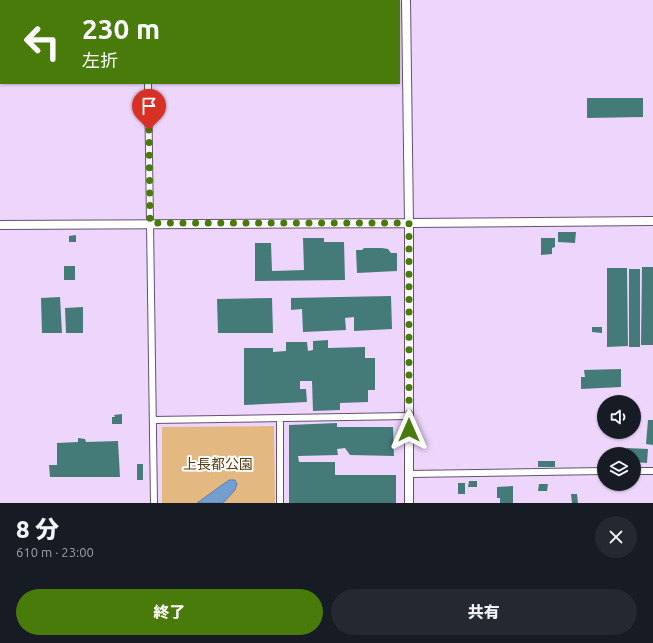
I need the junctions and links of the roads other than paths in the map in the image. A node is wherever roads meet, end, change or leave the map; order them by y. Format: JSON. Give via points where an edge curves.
{"nodes":[{"id":1,"x":406,"y":0,"type":"edge"},
{"id":2,"x":148,"y":84,"type":"edge"},
{"id":3,"x":653,"y":220,"type":"edge"},
{"id":4,"x":150,"y":223,"type":"junction"},
{"id":5,"x":409,"y":223,"type":"junction"},
{"id":6,"x":0,"y":225,"type":"edge"},
{"id":7,"x":409,"y":416,"type":"junction"},
{"id":8,"x":280,"y":418,"type":"junction"},
{"id":9,"x":153,"y":420,"type":"junction"},
{"id":10,"x":641,"y":471,"type":"edge"},
{"id":11,"x":653,"y":471,"type":"edge"},
{"id":12,"x":597,"y":472,"type":"edge"},
{"id":13,"x":409,"y":474,"type":"junction"},
{"id":14,"x":154,"y":503,"type":"edge"},
{"id":15,"x":280,"y":503,"type":"edge"},
{"id":16,"x":409,"y":503,"type":"edge"}],
"edges":[{"from":1,"to":5,"type":"street"},
{"from":2,"to":4,"type":"street"},
{"from":3,"to":5,"type":"street"},
{"from":4,"to":5,"type":"street"},
{"from":4,"to":6,"type":"street"},
{"from":4,"to":9,"type":"street"},
{"from":5,"to":7,"type":"street"},
{"from":7,"to":8,"type":"street"},
{"from":7,"to":13,"type":"street"},
{"from":8,"to":9,"type":"street"},
{"from":8,"to":15,"type":"street"},
{"from":9,"to":14,"type":"street"},
{"from":10,"to":11,"type":"street"},
{"from":12,"to":13,"type":"street"},
{"from":13,"to":16,"type":"street"}]}
